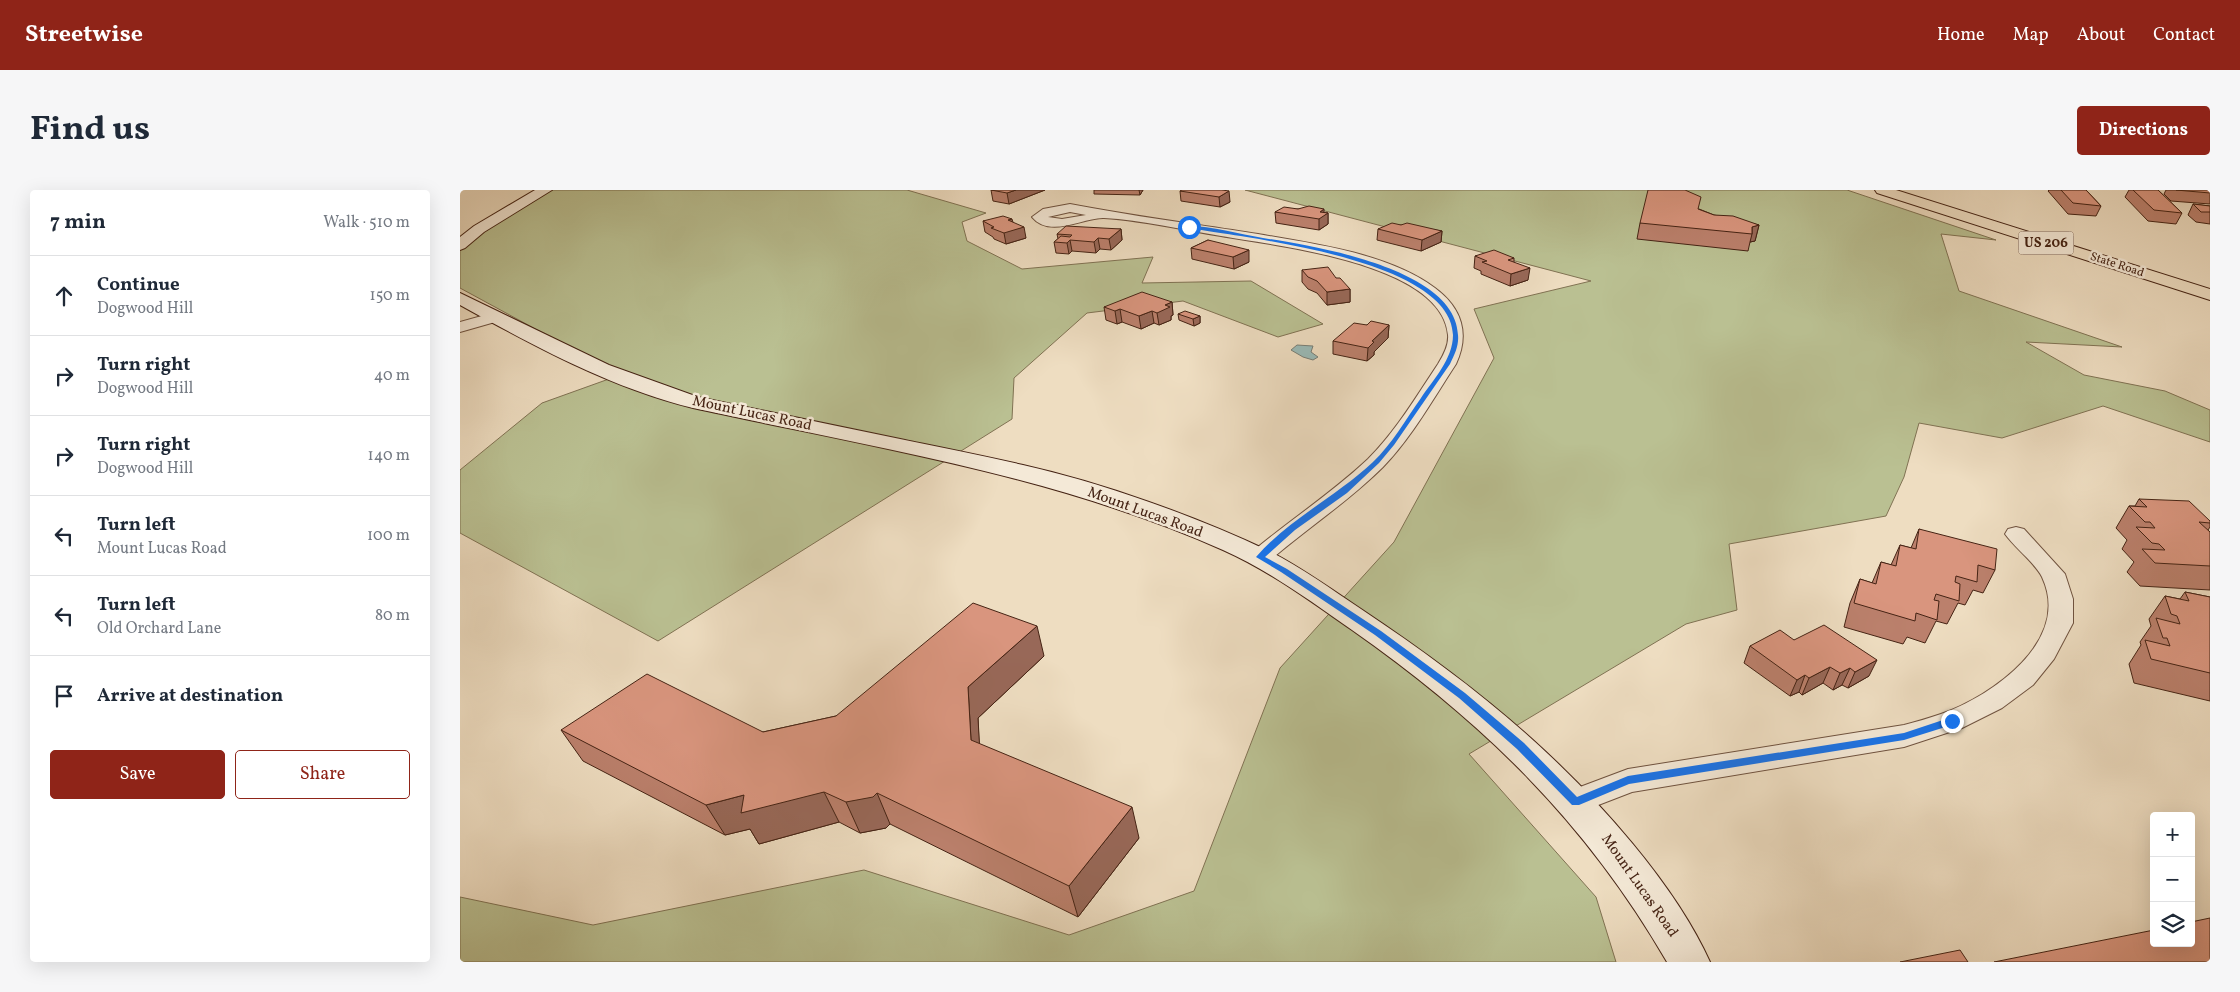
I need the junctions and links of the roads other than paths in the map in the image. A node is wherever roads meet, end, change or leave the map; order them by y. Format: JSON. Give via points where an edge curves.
{"nodes":[{"id":1,"x":546,"y":190,"type":"edge"},
{"id":2,"x":1882,"y":190,"type":"edge"},
{"id":3,"x":1102,"y":214,"type":"dead end"},
{"id":4,"x":460,"y":244,"type":"edge"},
{"id":5,"x":2210,"y":295,"type":"edge"},
{"id":6,"x":460,"y":298,"type":"edge"},
{"id":7,"x":496,"y":317,"type":"junction"},
{"id":8,"x":460,"y":327,"type":"edge"},
{"id":9,"x":2016,"y":534,"type":"dead end"},
{"id":10,"x":1260,"y":557,"type":"junction"},
{"id":11,"x":1575,"y":802,"type":"junction"},
{"id":12,"x":1690,"y":962,"type":"edge"}],
"edges":[{"from":1,"to":4,"type":"street","via":[[479,229]]},
{"from":2,"to":5,"type":"highway","name":"State Road","number":"US 206"},
{"from":3,"to":10,"type":"street","via":[[1310,247],[1361,260],[1424,287],[1453,320],[1456,334],[1454,349],[1447,364],[1392,444],[1344,491],[1292,528]]},
{"from":6,"to":7,"type":"street","name":"Mount Lucas Road"},
{"from":7,"to":8,"type":"street"},
{"from":7,"to":10,"type":"street","name":"Mount Lucas Road","via":[[607,373],[646,388],[693,402],[1023,472],[1125,504]]},
{"from":9,"to":11,"type":"street","via":[[2054,574],[2062,599],[2060,623],[2045,653],[2023,678],[1992,701],[1952,721],[1904,736],[1628,780]]},
{"from":10,"to":11,"type":"street","name":"Mount Lucas Road","via":[[1378,633],[1462,695],[1521,746]]},
{"from":11,"to":12,"type":"street","name":"Mount Lucas Road","via":[[1626,862]]}]}
